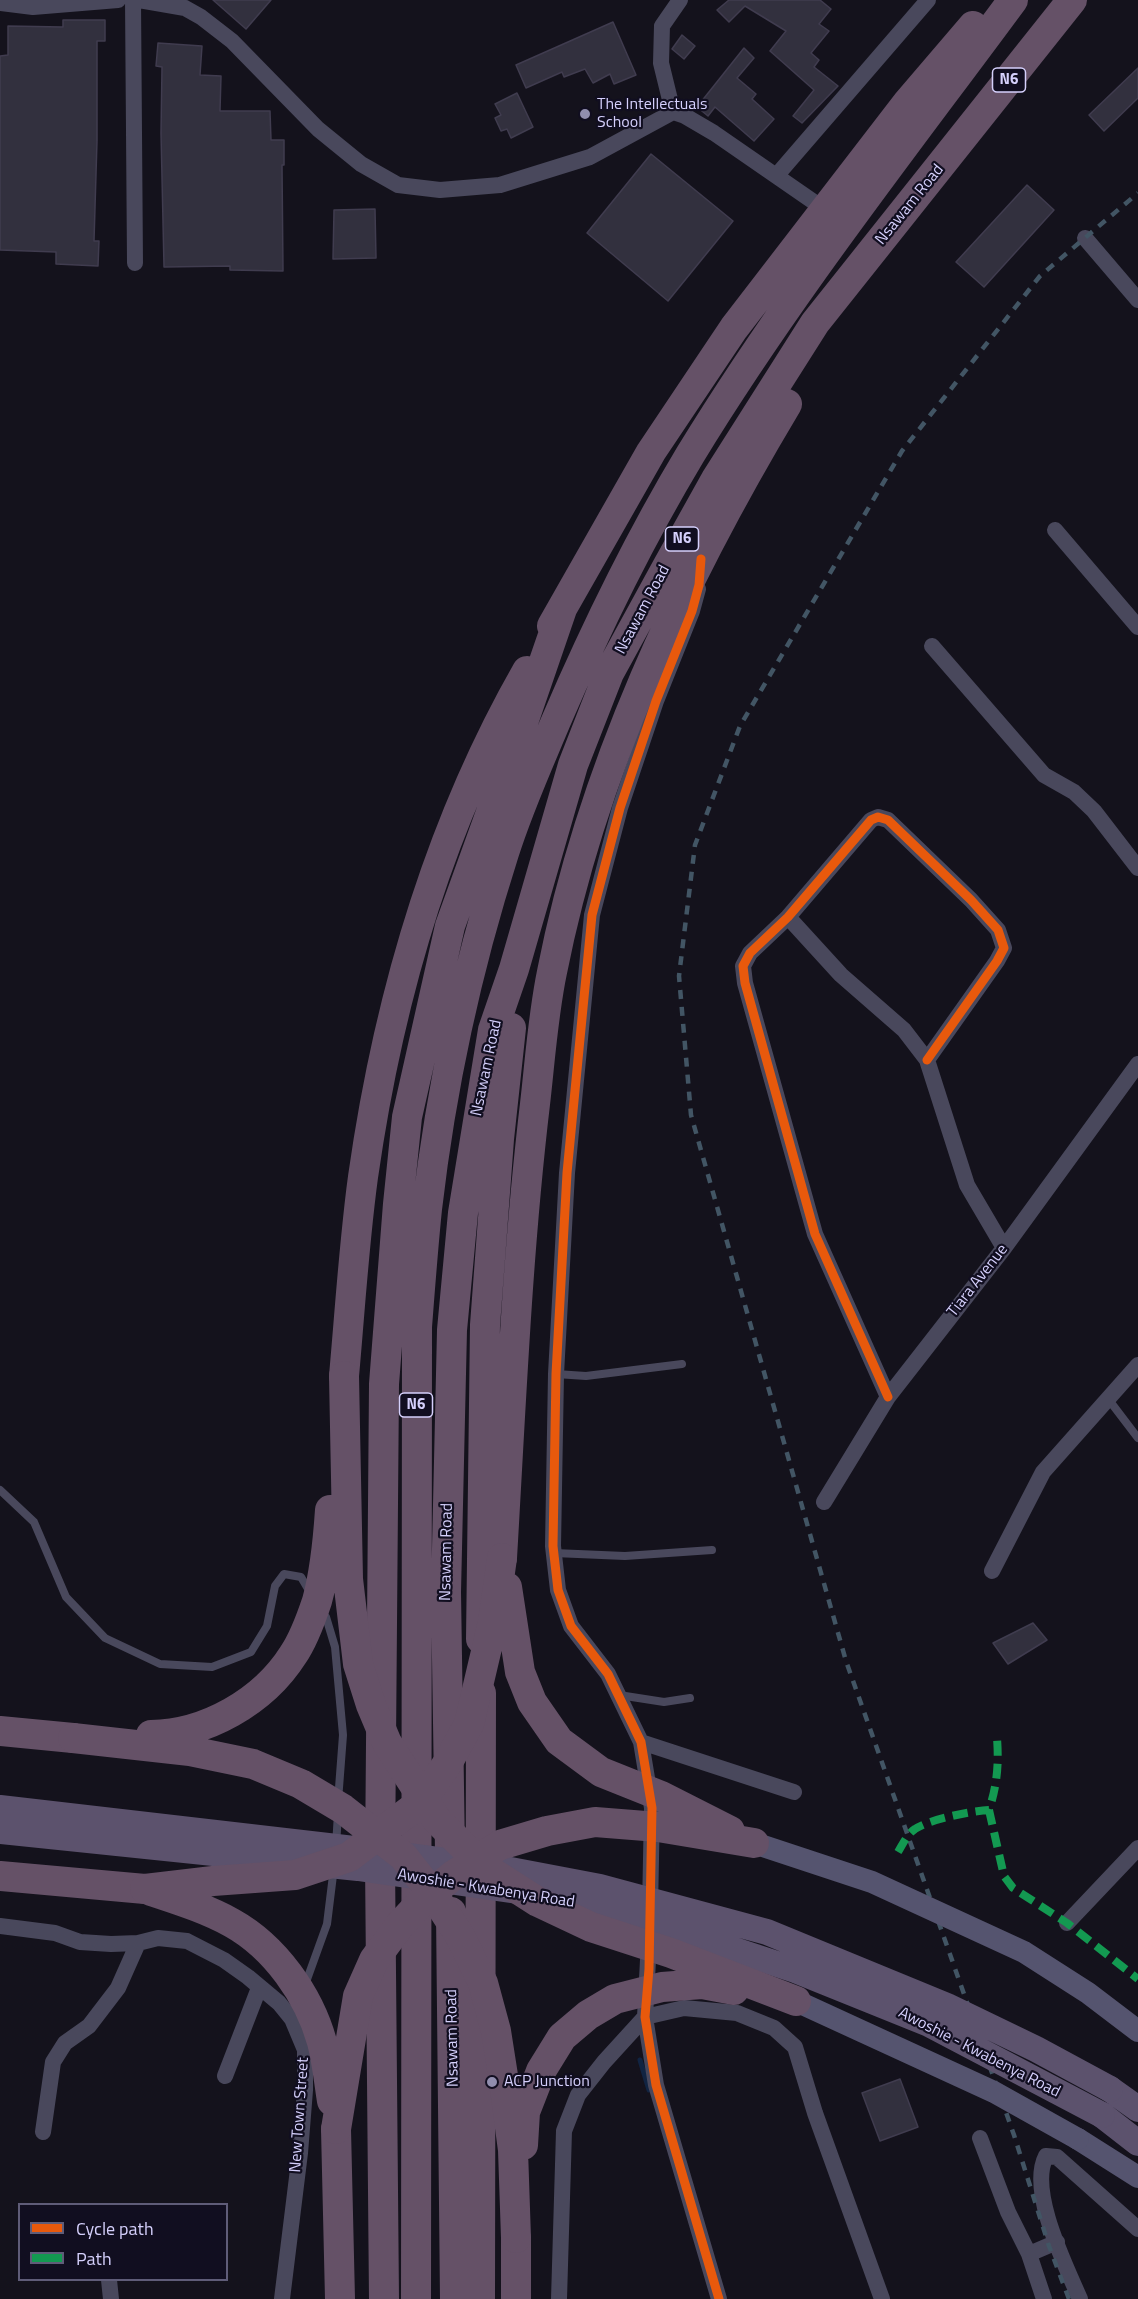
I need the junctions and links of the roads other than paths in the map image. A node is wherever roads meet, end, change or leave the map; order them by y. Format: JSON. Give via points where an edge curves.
{"nodes":[{"id":1,"x":118,"y":0,"type":"edge"},
{"id":2,"x":133,"y":0,"type":"edge"},
{"id":3,"x":139,"y":0,"type":"edge"},
{"id":4,"x":680,"y":0,"type":"edge"},
{"id":5,"x":928,"y":0,"type":"edge"},
{"id":6,"x":1001,"y":0,"type":"edge"},
{"id":7,"x":1013,"y":0,"type":"edge"},
{"id":8,"x":1072,"y":0,"type":"edge"},
{"id":9,"x":0,"y":3,"type":"edge"},
{"id":10,"x":185,"y":4,"type":"edge"},
{"id":11,"x":673,"y":111,"type":"junction"},
{"id":12,"x":946,"y":160,"type":"junction"},
{"id":13,"x":777,"y":175,"type":"junction"},
{"id":14,"x":824,"y":209,"type":"junction"},
{"id":15,"x":1085,"y":238,"type":"dead end"},
{"id":16,"x":135,"y":263,"type":"dead end"},
{"id":17,"x":1138,"y":300,"type":"edge"},
{"id":18,"x":1055,"y":530,"type":"dead end"},
{"id":19,"x":701,"y":559,"type":"junction"},
{"id":20,"x":562,"y":609,"type":"junction"},
{"id":21,"x":1138,"y":627,"type":"edge"},
{"id":22,"x":932,"y":646,"type":"dead end"},
{"id":23,"x":1138,"y":868,"type":"edge"},
{"id":24,"x":788,"y":917,"type":"junction"},
{"id":25,"x":514,"y":969,"type":"junction"},
{"id":26,"x":927,"y":1059,"type":"junction"},
{"id":27,"x":1138,"y":1064,"type":"edge"},
{"id":28,"x":1004,"y":1248,"type":"junction"},
{"id":29,"x":682,"y":1365,"type":"dead end"},
{"id":30,"x":1138,"y":1365,"type":"edge"},
{"id":31,"x":556,"y":1374,"type":"junction"},
{"id":32,"x":344,"y":1376,"type":"junction"},
{"id":33,"x":888,"y":1397,"type":"junction"},
{"id":34,"x":1109,"y":1400,"type":"junction"},
{"id":35,"x":1138,"y":1438,"type":"edge"},
{"id":36,"x":0,"y":1490,"type":"edge"},
{"id":37,"x":824,"y":1502,"type":"dead end"},
{"id":38,"x":712,"y":1550,"type":"dead end"},
{"id":39,"x":554,"y":1553,"type":"junction"},
{"id":40,"x":502,"y":1558,"type":"junction"},
{"id":41,"x":992,"y":1571,"type":"dead end"},
{"id":42,"x":618,"y":1695,"type":"junction"},
{"id":43,"x":690,"y":1698,"type":"dead end"},
{"id":44,"x":0,"y":1731,"type":"edge"},
{"id":45,"x":73,"y":1738,"type":"junction"},
{"id":46,"x":641,"y":1742,"type":"junction"},
{"id":47,"x":794,"y":1792,"type":"dead end"},
{"id":48,"x":0,"y":1808,"type":"edge"},
{"id":49,"x":0,"y":1830,"type":"edge"},
{"id":50,"x":754,"y":1843,"type":"junction"},
{"id":51,"x":1138,"y":1848,"type":"edge"},
{"id":52,"x":0,"y":1876,"type":"edge"},
{"id":53,"x":145,"y":1889,"type":"junction"},
{"id":54,"x":1067,"y":1923,"type":"dead end"},
{"id":55,"x":0,"y":1926,"type":"edge"},
{"id":56,"x":138,"y":1943,"type":"junction"},
{"id":57,"x":259,"y":1988,"type":"junction"},
{"id":58,"x":796,"y":2001,"type":"junction"},
{"id":59,"x":645,"y":2017,"type":"junction"},
{"id":60,"x":292,"y":2019,"type":"junction"},
{"id":61,"x":1138,"y":2031,"type":"edge"},
{"id":62,"x":225,"y":2076,"type":"dead end"},
{"id":63,"x":1138,"y":2109,"type":"edge"},
{"id":64,"x":336,"y":2129,"type":"junction"},
{"id":65,"x":43,"y":2132,"type":"dead end"},
{"id":66,"x":980,"y":2138,"type":"dead end"},
{"id":67,"x":1138,"y":2143,"type":"edge"},
{"id":68,"x":1138,"y":2177,"type":"edge"},
{"id":69,"x":1138,"y":2229,"type":"edge"},
{"id":70,"x":516,"y":2238,"type":"junction"},
{"id":71,"x":1057,"y":2242,"type":"junction"},
{"id":72,"x":1029,"y":2254,"type":"junction"},
{"id":73,"x":109,"y":2281,"type":"edge"},
{"id":74,"x":111,"y":2299,"type":"edge"},
{"id":75,"x":282,"y":2299,"type":"edge"},
{"id":76,"x":340,"y":2299,"type":"edge"},
{"id":77,"x":384,"y":2299,"type":"edge"},
{"id":78,"x":416,"y":2299,"type":"edge"},
{"id":79,"x":455,"y":2299,"type":"edge"},
{"id":80,"x":480,"y":2299,"type":"edge"},
{"id":81,"x":516,"y":2299,"type":"edge"},
{"id":82,"x":559,"y":2299,"type":"edge"},
{"id":83,"x":720,"y":2299,"type":"edge"},
{"id":84,"x":882,"y":2299,"type":"edge"},
{"id":85,"x":1044,"y":2299,"type":"edge"},
{"id":86,"x":1080,"y":2299,"type":"edge"}],
"edges":[{"from":1,"to":9,"type":"street","via":[[33,7]]},
{"from":2,"to":16,"type":"street"},
{"from":3,"to":10,"type":"street"},
{"from":4,"to":11,"type":"street","via":[[662,26],[661,63]]},
{"from":5,"to":13,"type":"street"},
{"from":6,"to":14,"type":"highway","via":[[966,32]]},
{"from":7,"to":78,"type":"highway","name":"Nsawam Road","number":"N6","via":[[783,314],[690,456],[637,549],[581,662],[505,850],[460,1012],[427,1209],[417,1328]]},
{"from":8,"to":12,"type":"highway","name":"Nsawam Road","number":"N6"},
{"from":10,"to":11,"type":"street","via":[[232,41],[318,129],[361,165],[398,186],[440,190],[500,185],[575,164]]},
{"from":11,"to":13,"type":"street"},
{"from":12,"to":19,"type":"highway","via":[[826,340],[745,474]]},
{"from":12,"to":25,"type":"highway","name":"Nsawam Road","number":"N6","via":[[815,323],[716,479],[615,663],[573,765]]},
{"from":13,"to":14,"type":"street"},
{"from":14,"to":20,"type":"highway","via":[[734,328],[651,452]]},
{"from":15,"to":17,"type":"street"},
{"from":18,"to":21,"type":"street"},
{"from":19,"to":31,"type":"street","via":[[693,611],[656,701],[620,808],[592,915],[567,1173]]},
{"from":19,"to":40,"type":"highway","via":[[629,711],[595,803],[551,974],[520,1254]]},
{"from":20,"to":32,"type":"highway","via":[[500,719],[448,842],[405,968],[363,1179]]},
{"from":20,"to":77,"type":"highway","via":[[450,926],[407,1117],[384,1384],[380,1863]]},
{"from":22,"to":23,"type":"street","via":[[1044,775],[1074,792],[1094,811]]},
{"from":24,"to":26,"type":"street","via":[[841,975],[903,1030]]},
{"from":24,"to":26,"type":"street","via":[[871,820],[878,817],[888,820],[971,900],[998,930],[1004,948]]},
{"from":24,"to":33,"type":"street","via":[[750,953],[744,966],[745,982],[815,1234]]},
{"from":25,"to":79,"type":"highway","name":"Nsawam Road","number":"N6","via":[[493,1030],[474,1135],[452,1330],[446,1592]]},
{"from":25,"to":80,"type":"highway","via":[[485,1324]]},
{"from":26,"to":28,"type":"street","via":[[967,1185]]},
{"from":27,"to":28,"type":"street","name":"Tiara Avenue"},
{"from":28,"to":33,"type":"street","name":"Tiara Avenue"},
{"from":29,"to":31,"type":"lane","via":[[586,1376]]},
{"from":30,"to":34,"type":"street"},
{"from":31,"to":39,"type":"street"},
{"from":32,"to":45,"type":"highway","bridge":true,"via":[[327,1545],[317,1600],[294,1655],[269,1686],[235,1712],[198,1727],[172,1735]]},
{"from":32,"to":58,"type":"highway","bridge":true,"via":[[348,1579],[358,1664],[387,1743],[437,1820],[485,1868],[538,1902],[591,1927]]},
{"from":33,"to":37,"type":"street","name":"Tiara Avenue"},
{"from":34,"to":35,"type":"lane"},
{"from":34,"to":41,"type":"street","via":[[1043,1472]]},
{"from":36,"to":60,"type":"lane","via":[[34,1522],[66,1597],[105,1638],[160,1664],[212,1667],[251,1652],[267,1626],[275,1586],[284,1574],[301,1577],[326,1617],[335,1647],[343,1734],[334,1875],[327,1924]]},
{"from":38,"to":39,"type":"lane","via":[[625,1556]]},
{"from":39,"to":42,"type":"street","via":[[558,1590],[571,1626],[608,1674]]},
{"from":40,"to":50,"type":"highway","bridge":true,"via":[[520,1672],[532,1702],[559,1742],[601,1772],[661,1796]]},
{"from":40,"to":53,"type":"highway","bridge":true,"via":[[493,1622],[469,1724],[420,1803],[349,1857],[295,1875]]},
{"from":42,"to":43,"type":"lane","via":[[664,1702]]},
{"from":42,"to":46,"type":"street"},
{"from":44,"to":45,"type":"highway"},
{"from":45,"to":70,"type":"highway","bridge":true,"via":[[190,1751],[253,1764],[301,1784],[343,1809],[403,1856],[460,1936],[483,1983],[496,2031],[513,2150]]},
{"from":46,"to":47,"type":"street"},
{"from":46,"to":59,"type":"street","via":[[652,1808]]},
{"from":48,"to":63,"type":"main road","name":"Awoshie - Kwabenya Road","bridge":true,"via":[[365,1850],[500,1868],[600,1887],[767,1932],[947,2006],[1036,2049],[1110,2089]]},
{"from":49,"to":67,"type":"main road","name":"Awoshie - Kwabenya Road","bridge":true,"via":[[358,1868],[552,1896],[671,1929],[795,1970],[929,2024],[1102,2115]]},
{"from":50,"to":61,"type":"street","bridge":true,"via":[[872,1882],[1024,1952]]},
{"from":50,"to":64,"type":"highway","bridge":true,"via":[[658,1827],[595,1822],[500,1845],[455,1874],[400,1925],[370,1969],[358,1996]]},
{"from":51,"to":54,"type":"street"},
{"from":52,"to":53,"type":"highway"},
{"from":53,"to":64,"type":"highway","bridge":true,"via":[[232,1923],[258,1940],[286,1971],[322,2042]]},
{"from":55,"to":56,"type":"street","name":"New Town Street","via":[[55,1933],[80,1942]]},
{"from":56,"to":57,"type":"street","name":"New Town Street","via":[[158,1938],[187,1941],[224,1960]]},
{"from":56,"to":65,"type":"street","via":[[118,1988],[89,2026],[65,2043],[52,2062]]},
{"from":57,"to":60,"type":"street","name":"New Town Street"},
{"from":57,"to":62,"type":"street"},
{"from":58,"to":68,"type":"street","bridge":true,"via":[[994,2092]]},
{"from":58,"to":70,"type":"highway","bridge":true,"via":[[702,1984],[662,1987],[615,1999],[562,2037],[541,2071],[525,2112]]},
{"from":59,"to":82,"type":"street","via":[[578,2096],[564,2131]]},
{"from":59,"to":83,"type":"street","via":[[656,2085]]},
{"from":59,"to":84,"type":"street","via":[[684,2008],[737,2013],[774,2028],[795,2047],[814,2113]]},
{"from":60,"to":75,"type":"street","name":"New Town Street","via":[[305,2050],[305,2090]]},
{"from":64,"to":76,"type":"highway"},
{"from":66,"to":72,"type":"street","via":[[1008,2212]]},
{"from":69,"to":71,"type":"street","via":[[1058,2157],[1046,2156],[1040,2167],[1042,2200]]},
{"from":70,"to":81,"type":"highway"},
{"from":71,"to":72,"type":"street"},
{"from":71,"to":86,"type":"street"},
{"from":72,"to":85,"type":"street"},
{"from":73,"to":74,"type":"street"}]}
